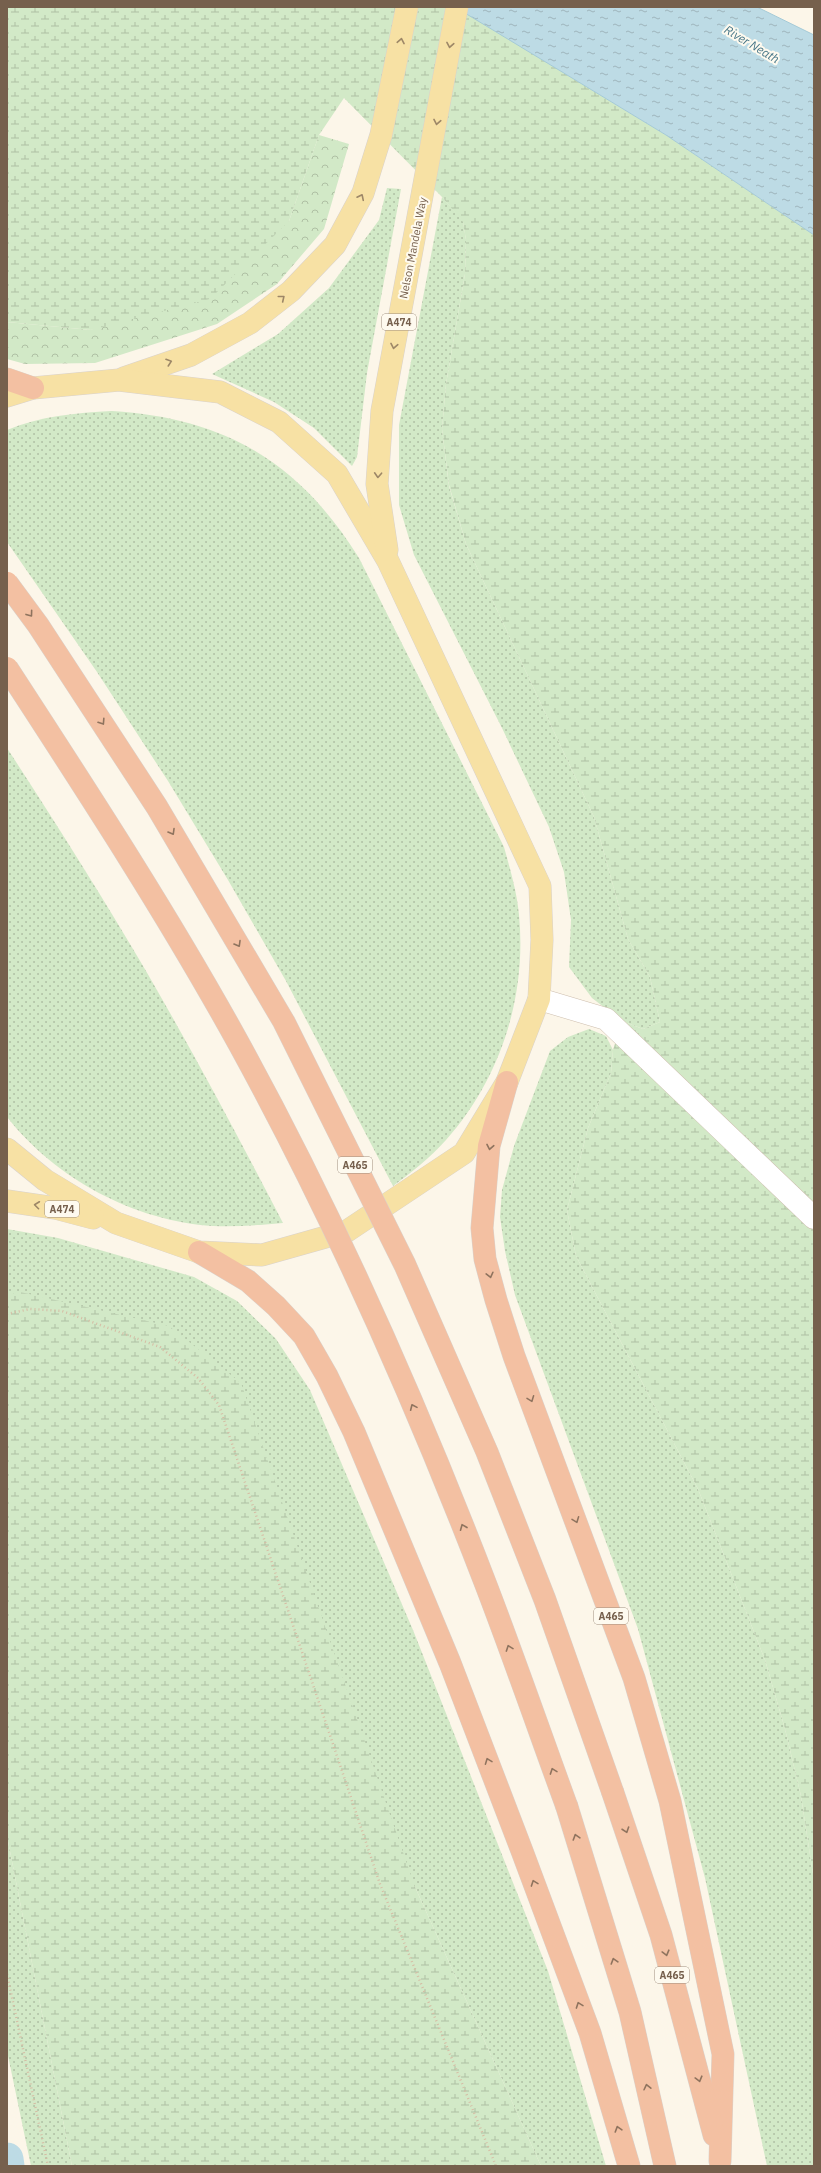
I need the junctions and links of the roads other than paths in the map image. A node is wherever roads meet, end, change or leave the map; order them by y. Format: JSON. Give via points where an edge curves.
{"nodes":[{"id":1,"x":407,"y":7,"type":"edge"},
{"id":2,"x":457,"y":7,"type":"edge"},
{"id":3,"x":7,"y":379,"type":"edge"},
{"id":4,"x":119,"y":380,"type":"junction"},
{"id":5,"x":33,"y":388,"type":"junction"},
{"id":6,"x":7,"y":396,"type":"edge"},
{"id":7,"x":388,"y":561,"type":"junction"},
{"id":8,"x":7,"y":583,"type":"edge"},
{"id":9,"x":7,"y":668,"type":"edge"},
{"id":10,"x":539,"y":999,"type":"junction"},
{"id":11,"x":508,"y":1082,"type":"junction"},
{"id":12,"x":7,"y":1149,"type":"edge"},
{"id":13,"x":7,"y":1202,"type":"edge"},
{"id":14,"x":814,"y":1218,"type":"edge"},
{"id":15,"x":116,"y":1223,"type":"junction"},
{"id":16,"x":199,"y":1252,"type":"junction"},
{"id":17,"x":721,"y":2163,"type":"edge"},
{"id":18,"x":629,"y":2166,"type":"edge"},
{"id":19,"x":665,"y":2166,"type":"edge"}],
"edges":[{"from":4,"to":1,"type":"main road","one_way":true,"via":[[191,355],[250,323],[291,291],[335,245],[363,193],[381,135]]},
{"from":2,"to":7,"type":"main road","name":"Nelson Mandela Way","number":"A474","one_way":true,"via":[[382,411],[377,484]]},
{"from":3,"to":5,"type":"highway"},
{"from":4,"to":5,"type":"main road"},
{"from":4,"to":7,"type":"main road","via":[[220,392],[279,422],[337,474]]},
{"from":5,"to":6,"type":"main road"},
{"from":7,"to":10,"type":"main road","via":[[540,886],[542,940]]},
{"from":8,"to":17,"type":"highway","number":"A465","one_way":true,"bridge":true,"via":[[38,625],[157,807],[284,1022],[406,1265],[487,1452],[545,1600],[613,1793],[661,1935]]},
{"from":19,"to":9,"type":"highway","one_way":true,"bridge":true,"via":[[630,2012],[567,1807],[486,1585],[428,1440],[306,1173],[238,1043],[118,839]]},
{"from":10,"to":11,"type":"main road"},
{"from":10,"to":14,"type":"lane","via":[[606,1019]]},
{"from":11,"to":16,"type":"main road","via":[[464,1153],[347,1231],[262,1255]]},
{"from":11,"to":17,"type":"highway","number":"A465","one_way":true,"via":[[489,1146],[482,1228],[485,1259],[514,1356],[634,1678],[670,1801],[723,2054]]},
{"from":12,"to":15,"type":"main road","via":[[45,1180]]},
{"from":15,"to":13,"type":"main road","number":"A474","one_way":true,"via":[[55,1208]]},
{"from":15,"to":16,"type":"main road"},
{"from":18,"to":16,"type":"highway","one_way":true,"via":[[590,2033],[522,1851],[450,1663],[354,1432],[304,1336],[248,1281]]}]}
